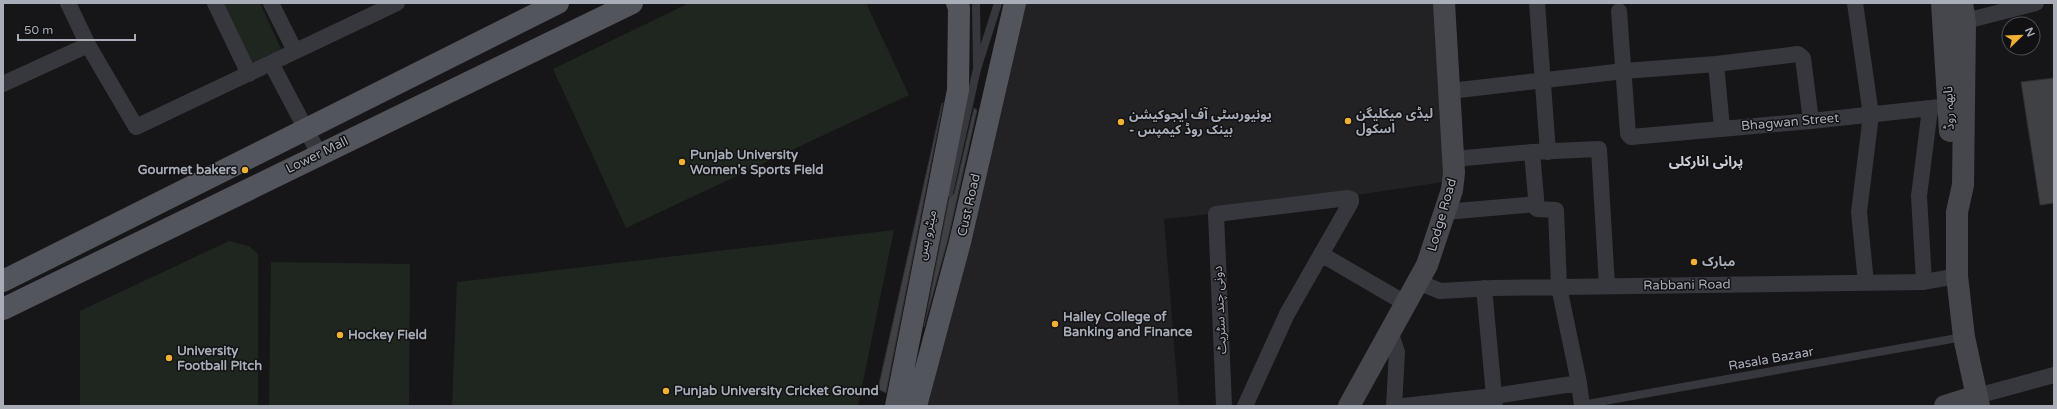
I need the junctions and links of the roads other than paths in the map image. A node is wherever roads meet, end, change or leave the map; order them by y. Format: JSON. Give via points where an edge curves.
{"nodes":[{"id":1,"x":68,"y":3,"type":"edge"},
{"id":2,"x":215,"y":3,"type":"edge"},
{"id":3,"x":271,"y":3,"type":"edge"},
{"id":4,"x":397,"y":3,"type":"edge"},
{"id":5,"x":558,"y":3,"type":"edge"},
{"id":6,"x":632,"y":3,"type":"edge"},
{"id":7,"x":957,"y":3,"type":"edge"},
{"id":8,"x":976,"y":3,"type":"edge"},
{"id":9,"x":998,"y":3,"type":"edge"},
{"id":10,"x":1015,"y":3,"type":"edge"},
{"id":11,"x":1444,"y":3,"type":"edge"},
{"id":12,"x":1537,"y":3,"type":"edge"},
{"id":13,"x":1855,"y":3,"type":"edge"},
{"id":14,"x":1942,"y":3,"type":"edge"},
{"id":15,"x":2036,"y":3,"type":"edge"},
{"id":16,"x":1618,"y":11,"type":"dead end"},
{"id":17,"x":1957,"y":17,"type":"edge"},
{"id":18,"x":1008,"y":36,"type":"junction"},
{"id":19,"x":88,"y":45,"type":"junction"},
{"id":20,"x":294,"y":51,"type":"junction"},
{"id":21,"x":271,"y":63,"type":"junction"},
{"id":22,"x":1716,"y":64,"type":"junction"},
{"id":23,"x":977,"y":69,"type":"junction"},
{"id":24,"x":1624,"y":71,"type":"junction"},
{"id":25,"x":249,"y":74,"type":"junction"},
{"id":26,"x":1543,"y":80,"type":"junction"},
{"id":27,"x":3,"y":84,"type":"edge"},
{"id":28,"x":1450,"y":91,"type":"junction"},
{"id":29,"x":1940,"y":108,"type":"junction"},
{"id":30,"x":1871,"y":115,"type":"junction"},
{"id":31,"x":1811,"y":121,"type":"junction"},
{"id":32,"x":305,"y":128,"type":"junction"},
{"id":33,"x":1722,"y":128,"type":"junction"},
{"id":34,"x":1540,"y":152,"type":"junction"},
{"id":35,"x":318,"y":154,"type":"junction"},
{"id":36,"x":1453,"y":159,"type":"junction"},
{"id":37,"x":946,"y":204,"type":"dead end"},
{"id":38,"x":1537,"y":204,"type":"junction"},
{"id":39,"x":1445,"y":212,"type":"junction"},
{"id":40,"x":1957,"y":212,"type":"junction"},
{"id":41,"x":936,"y":249,"type":"dead end"},
{"id":42,"x":1321,"y":254,"type":"junction"},
{"id":43,"x":1957,"y":276,"type":"junction"},
{"id":44,"x":3,"y":281,"type":"edge"},
{"id":45,"x":1418,"y":282,"type":"junction"},
{"id":46,"x":1866,"y":282,"type":"junction"},
{"id":47,"x":1924,"y":282,"type":"junction"},
{"id":48,"x":1607,"y":286,"type":"junction"},
{"id":49,"x":1559,"y":287,"type":"junction"},
{"id":50,"x":1484,"y":288,"type":"junction"},
{"id":51,"x":1405,"y":303,"type":"junction"},
{"id":52,"x":3,"y":309,"type":"edge"},
{"id":53,"x":1390,"y":331,"type":"junction"},
{"id":54,"x":1964,"y":337,"type":"junction"},
{"id":55,"x":2054,"y":375,"type":"edge"},
{"id":56,"x":1579,"y":383,"type":"junction"},
{"id":57,"x":1494,"y":401,"type":"edge"},
{"id":58,"x":1978,"y":401,"type":"edge"},
{"id":59,"x":1582,"y":405,"type":"edge"},
{"id":60,"x":896,"y":406,"type":"edge"},
{"id":61,"x":900,"y":406,"type":"edge"},
{"id":62,"x":916,"y":406,"type":"edge"},
{"id":63,"x":1224,"y":406,"type":"edge"},
{"id":64,"x":1245,"y":406,"type":"edge"},
{"id":65,"x":1349,"y":406,"type":"edge"},
{"id":66,"x":1394,"y":406,"type":"edge"},
{"id":67,"x":1403,"y":406,"type":"edge"},
{"id":68,"x":1945,"y":406,"type":"edge"}],
"edges":[{"from":1,"to":19,"type":"street"},
{"from":2,"to":25,"type":"street"},
{"from":3,"to":20,"type":"street"},
{"from":4,"to":20,"type":"street"},
{"from":5,"to":32,"type":"main road"},
{"from":6,"to":35,"type":"main road","name":"Lower Mall"},
{"from":7,"to":60,"type":"main road","via":[[958,90]]},
{"from":8,"to":23,"type":"lane","name":"میٹرو بس"},
{"from":9,"to":18,"type":"main road"},
{"from":9,"to":23,"type":"lane","name":"میٹرو بس","bridge":true},
{"from":10,"to":18,"type":"main road","name":"Cust Road"},
{"from":11,"to":28,"type":"main road","name":"Lodge Road"},
{"from":12,"to":26,"type":"street"},
{"from":13,"to":30,"type":"street"},
{"from":14,"to":17,"type":"main road","name":"نابھہ روڈ"},
{"from":15,"to":17,"type":"street"},
{"from":16,"to":24,"type":"street"},
{"from":17,"to":29,"type":"main road","name":"نابھہ روڈ"},
{"from":17,"to":40,"type":"main road","name":"نابھہ روڈ","via":[[1964,186]]},
{"from":18,"to":62,"type":"main road","name":"Cust Road","via":[[960,242]]},
{"from":19,"to":25,"type":"street","via":[[136,128]]},
{"from":19,"to":27,"type":"street"},
{"from":20,"to":21,"type":"street"},
{"from":21,"to":25,"type":"street"},
{"from":21,"to":32,"type":"street"},
{"from":22,"to":24,"type":"street"},
{"from":22,"to":31,"type":"street","via":[[1801,55]]},
{"from":22,"to":33,"type":"street"},
{"from":23,"to":37,"type":"lane","name":"میٹرو بس"},
{"from":24,"to":26,"type":"street"},
{"from":24,"to":33,"type":"street","name":"Bhagwan Street","via":[[1628,134],[1632,137]]},
{"from":26,"to":28,"type":"street"},
{"from":26,"to":34,"type":"street"},
{"from":28,"to":36,"type":"main road","name":"Lodge Road"},
{"from":29,"to":30,"type":"street","name":"Bhagwan Street"},
{"from":29,"to":40,"type":"main road","name":"نابھہ روڈ","via":[[1951,188]]},
{"from":29,"to":47,"type":"street","via":[[1919,196]]},
{"from":30,"to":31,"type":"street","name":"Bhagwan Street"},
{"from":30,"to":46,"type":"street","via":[[1859,212]]},
{"from":31,"to":33,"type":"street","name":"Bhagwan Street"},
{"from":32,"to":35,"type":"street"},
{"from":32,"to":44,"type":"main road"},
{"from":34,"to":36,"type":"street"},
{"from":34,"to":38,"type":"street"},
{"from":34,"to":48,"type":"street","via":[[1599,149]]},
{"from":35,"to":52,"type":"main road","name":"Lower Mall"},
{"from":36,"to":39,"type":"main road","name":"Lodge Road","via":[[1452,190]]},
{"from":38,"to":39,"type":"street"},
{"from":38,"to":49,"type":"street","via":[[1538,210],[1556,210]]},
{"from":39,"to":45,"type":"main road","name":"Lodge Road","via":[[1427,265]]},
{"from":40,"to":43,"type":"main road","name":"نابھہ روڈ"},
{"from":41,"to":61,"type":"lane","name":"میٹرو بس"},
{"from":42,"to":51,"type":"street"},
{"from":42,"to":63,"type":"street","name":"دونی چند سٹریٹ","via":[[1351,199],[1216,214]]},
{"from":42,"to":64,"type":"street","via":[[1287,314]]},
{"from":43,"to":47,"type":"street","name":"Rabbani Road"},
{"from":43,"to":54,"type":"main road","name":"نابھہ روڈ"},
{"from":45,"to":50,"type":"street","name":"Rabbani Road","via":[[1440,291]]},
{"from":45,"to":51,"type":"main road","name":"Lodge Road"},
{"from":46,"to":47,"type":"street","name":"Rabbani Road"},
{"from":46,"to":48,"type":"street","name":"Rabbani Road"},
{"from":48,"to":49,"type":"street","name":"Rabbani Road"},
{"from":49,"to":50,"type":"street","name":"Rabbani Road"},
{"from":49,"to":56,"type":"street"},
{"from":50,"to":57,"type":"street"},
{"from":51,"to":53,"type":"main road","name":"Lodge Road"},
{"from":53,"to":65,"type":"main road","name":"Lodge Road"},
{"from":53,"to":66,"type":"street","via":[[1397,352]]},
{"from":54,"to":58,"type":"main road","name":"نابھہ روڈ"},
{"from":54,"to":59,"type":"lane","name":"Rasala Bazaar"},
{"from":55,"to":58,"type":"street"},
{"from":56,"to":57,"type":"street"},
{"from":56,"to":59,"type":"street"},
{"from":57,"to":67,"type":"street"},
{"from":58,"to":68,"type":"main road"}]}
